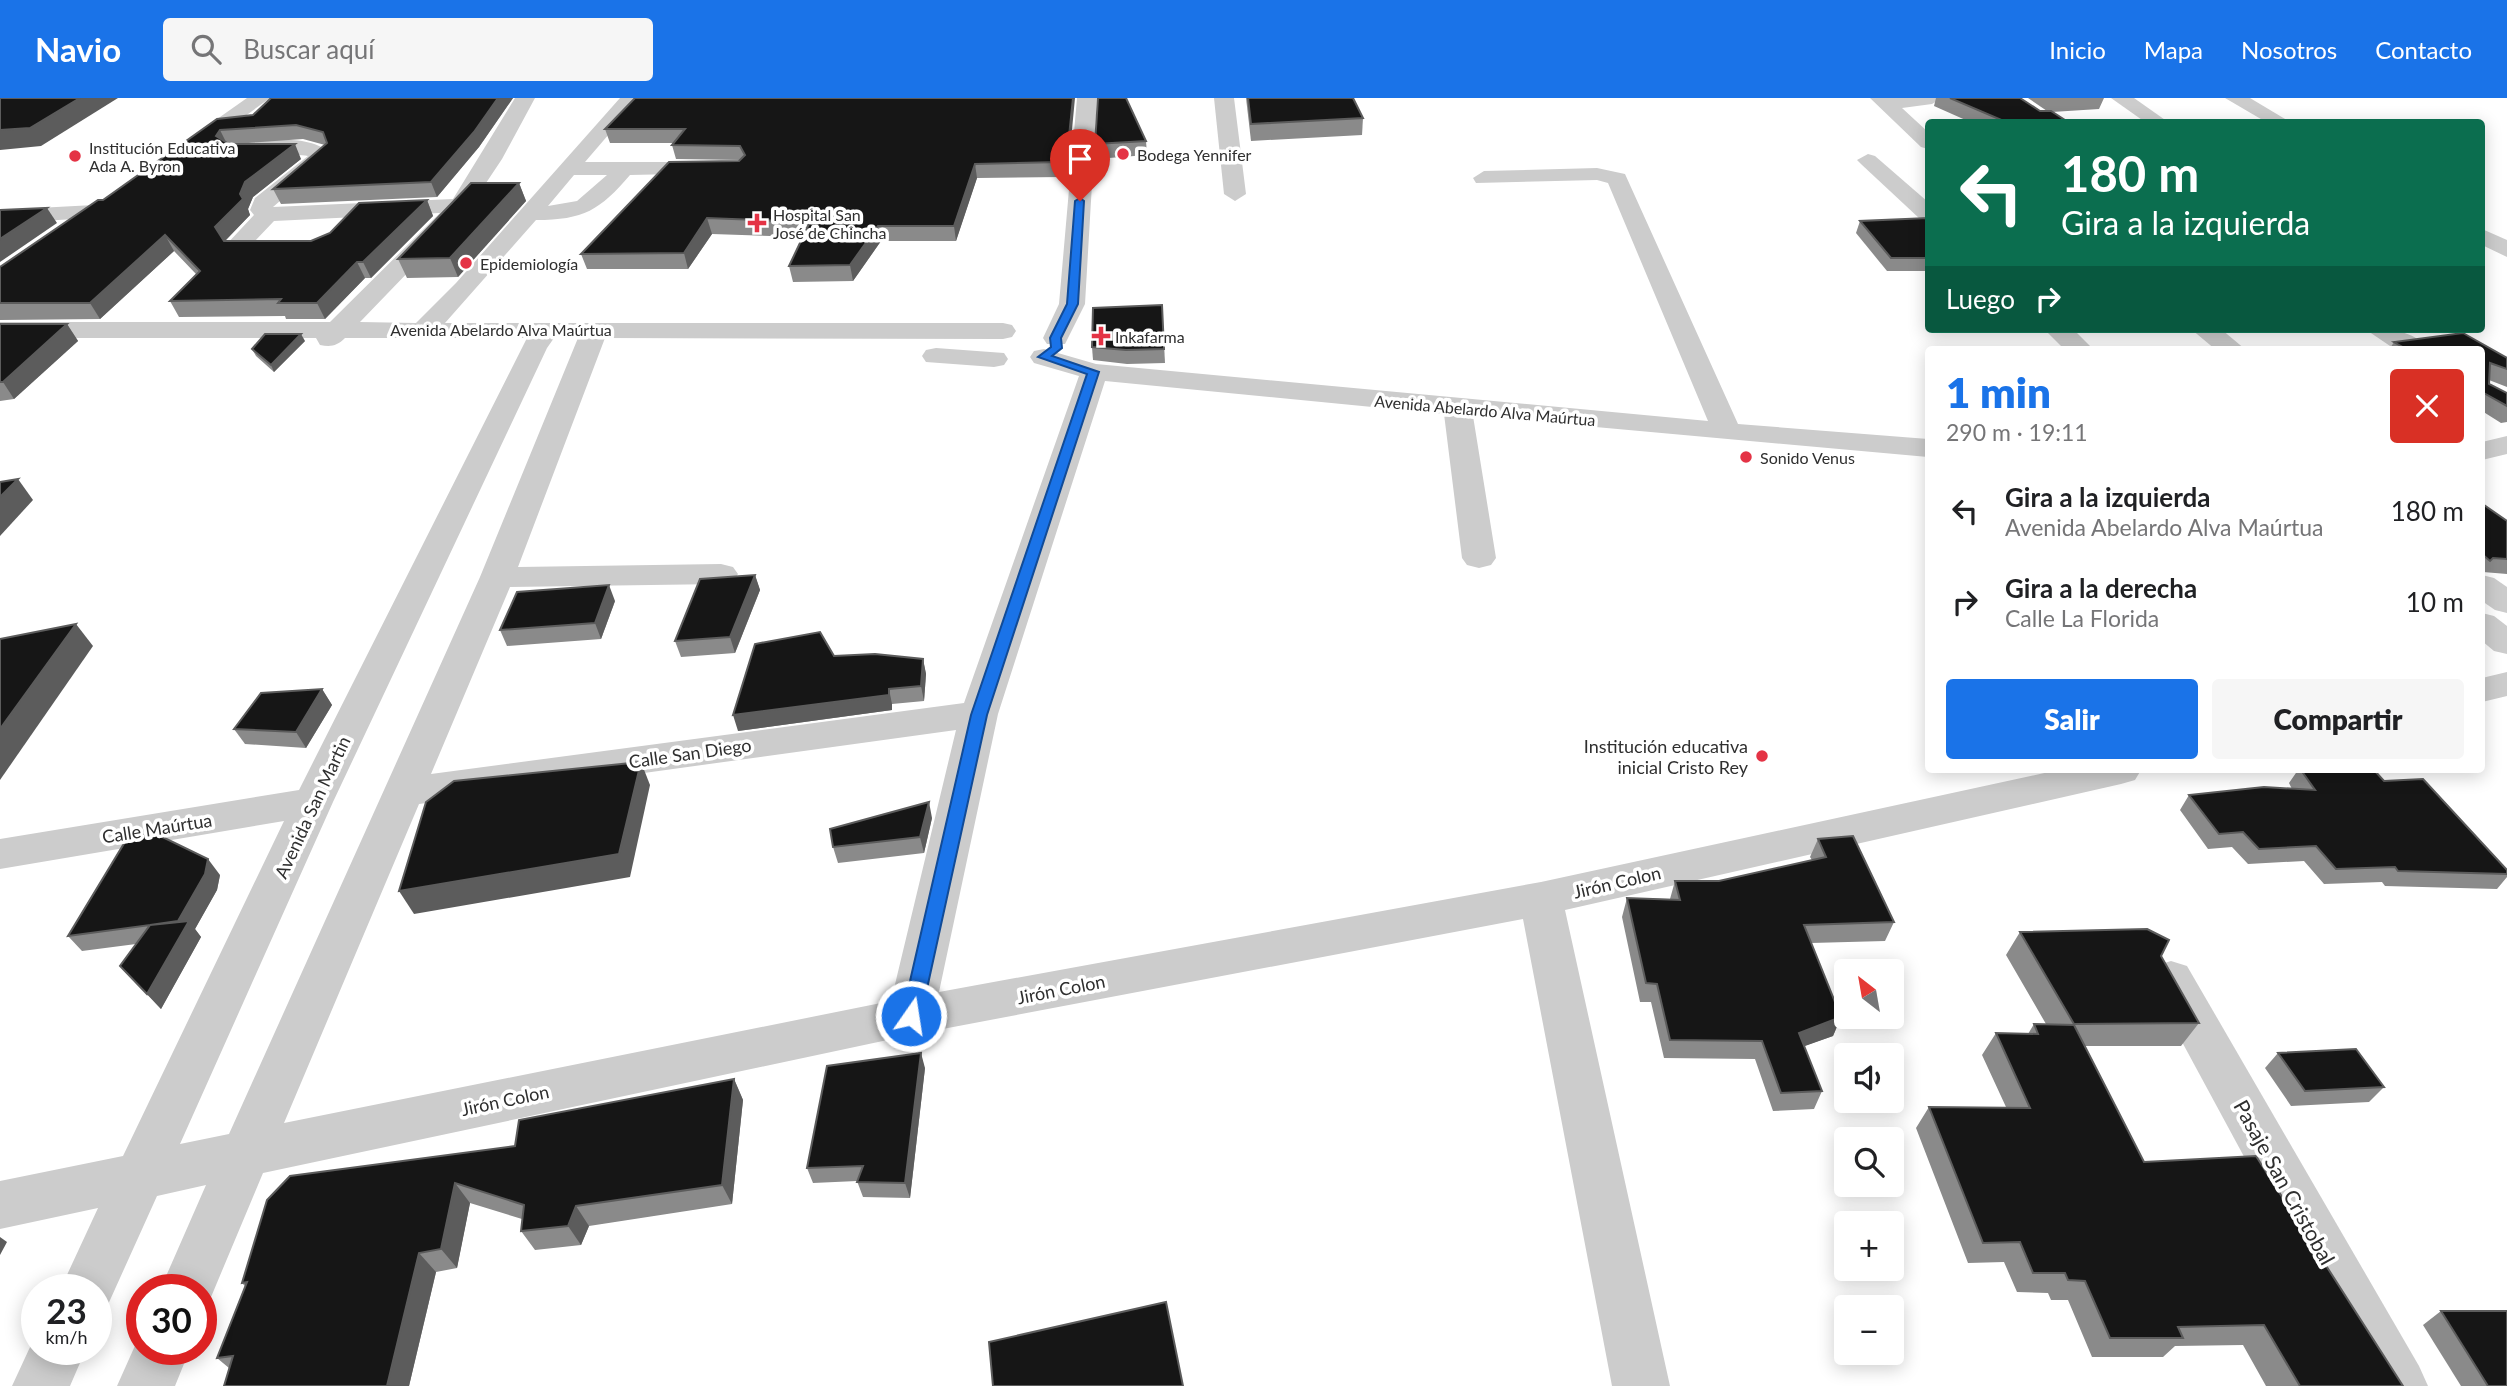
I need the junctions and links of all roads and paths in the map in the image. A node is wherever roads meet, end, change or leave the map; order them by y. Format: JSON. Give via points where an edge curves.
{"nodes":[{"id":1,"x":260,"y":98,"type":"edge"},
{"id":2,"x":525,"y":98,"type":"edge"},
{"id":3,"x":630,"y":98,"type":"edge"},
{"id":4,"x":1087,"y":98,"type":"edge"},
{"id":5,"x":1224,"y":98,"type":"edge"},
{"id":6,"x":1932,"y":98,"type":"edge"},
{"id":7,"x":2121,"y":98,"type":"edge"},
{"id":8,"x":2235,"y":98,"type":"edge"},
{"id":9,"x":1883,"y":101,"type":"edge"},
{"id":10,"x":2153,"y":119,"type":"edge"},
{"id":11,"x":2274,"y":119,"type":"edge"},
{"id":12,"x":1925,"y":140,"type":"edge"},
{"id":13,"x":236,"y":150,"type":"edge"},
{"id":14,"x":175,"y":157,"type":"edge"},
{"id":15,"x":1868,"y":160,"type":"dead end"},
{"id":16,"x":625,"y":168,"type":"junction"},
{"id":17,"x":735,"y":168,"type":"edge"},
{"id":18,"x":569,"y":169,"type":"junction"},
{"id":19,"x":1484,"y":178,"type":"dead end"},
{"id":20,"x":1235,"y":194,"type":"dead end"},
{"id":21,"x":117,"y":196,"type":"edge"},
{"id":22,"x":460,"y":205,"type":"junction"},
{"id":23,"x":357,"y":211,"type":"junction"},
{"id":24,"x":1925,"y":211,"type":"edge"},
{"id":25,"x":94,"y":212,"type":"junction"},
{"id":26,"x":531,"y":213,"type":"junction"},
{"id":27,"x":268,"y":214,"type":"junction"},
{"id":28,"x":0,"y":217,"type":"edge"},
{"id":29,"x":63,"y":233,"type":"edge"},
{"id":30,"x":335,"y":234,"type":"edge"},
{"id":31,"x":2485,"y":238,"type":"edge"},
{"id":32,"x":310,"y":249,"type":"edge"},
{"id":33,"x":2507,"y":250,"type":"edge"},
{"id":34,"x":341,"y":329,"type":"junction"},
{"id":35,"x":424,"y":329,"type":"junction"},
{"id":36,"x":2062,"y":333,"type":"edge"},
{"id":37,"x":2210,"y":333,"type":"edge"},
{"id":38,"x":2385,"y":333,"type":"edge"},
{"id":39,"x":592,"y":337,"type":"junction"},
{"id":40,"x":1032,"y":337,"type":"junction"},
{"id":41,"x":541,"y":338,"type":"junction"},
{"id":42,"x":824,"y":341,"type":"junction"},
{"id":43,"x":2,"y":345,"type":"edge"},
{"id":44,"x":2076,"y":346,"type":"edge"},
{"id":45,"x":2227,"y":346,"type":"edge"},
{"id":46,"x":2408,"y":346,"type":"edge"},
{"id":47,"x":320,"y":347,"type":"junction"},
{"id":48,"x":994,"y":359,"type":"junction"},
{"id":49,"x":1094,"y":372,"type":"junction"},
{"id":50,"x":1457,"y":407,"type":"junction"},
{"id":51,"x":1727,"y":432,"type":"junction"},
{"id":52,"x":2507,"y":446,"type":"edge"},
{"id":53,"x":1925,"y":447,"type":"edge"},
{"id":54,"x":2485,"y":450,"type":"edge"},
{"id":55,"x":1479,"y":558,"type":"dead end"},
{"id":56,"x":721,"y":574,"type":"edge"},
{"id":57,"x":497,"y":577,"type":"junction"},
{"id":58,"x":2485,"y":587,"type":"edge"},
{"id":59,"x":2507,"y":603,"type":"edge"},
{"id":60,"x":2485,"y":626,"type":"edge"},
{"id":61,"x":2507,"y":643,"type":"edge"},
{"id":62,"x":2507,"y":684,"type":"edge"},
{"id":63,"x":2485,"y":689,"type":"edge"},
{"id":64,"x":979,"y":715,"type":"junction"},
{"id":65,"x":2108,"y":773,"type":"edge"},
{"id":66,"x":401,"y":792,"type":"junction"},
{"id":67,"x":313,"y":802,"type":"junction"},
{"id":68,"x":0,"y":854,"type":"edge"},
{"id":69,"x":1541,"y":899,"type":"junction"},
{"id":70,"x":2170,"y":978,"type":"edge"},
{"id":71,"x":911,"y":1016,"type":"junction"},
{"id":72,"x":246,"y":1153,"type":"junction"},
{"id":73,"x":142,"y":1175,"type":"junction"},
{"id":74,"x":0,"y":1205,"type":"edge"},
{"id":75,"x":95,"y":1274,"type":"edge"},
{"id":76,"x":194,"y":1274,"type":"edge"},
{"id":77,"x":51,"y":1365,"type":"edge"},
{"id":78,"x":155,"y":1365,"type":"edge"},
{"id":79,"x":41,"y":1386,"type":"edge"},
{"id":80,"x":146,"y":1386,"type":"edge"},
{"id":81,"x":1641,"y":1386,"type":"edge"},
{"id":82,"x":2399,"y":1386,"type":"edge"}],
"edges":[{"from":1,"to":14,"type":"street"},
{"from":2,"to":22,"type":"street"},
{"from":3,"to":18,"type":"street"},
{"from":4,"to":40,"type":"street","via":[[1072,304]]},
{"from":5,"to":20,"type":"street"},
{"from":6,"to":9,"type":"street"},
{"from":7,"to":10,"type":"street"},
{"from":8,"to":11,"type":"street"},
{"from":9,"to":12,"type":"street"},
{"from":13,"to":27,"type":"street","via":[[303,148],[320,152],[321,156],[263,202],[261,210]]},
{"from":15,"to":24,"type":"street"},
{"from":16,"to":17,"type":"street"},
{"from":16,"to":18,"type":"street"},
{"from":16,"to":26,"type":"street","via":[[587,208]]},
{"from":18,"to":26,"type":"street"},
{"from":19,"to":51,"type":"street","via":[[1597,174],[1621,183]]},
{"from":21,"to":25,"type":"street"},
{"from":22,"to":23,"type":"street"},
{"from":22,"to":34,"type":"street"},
{"from":23,"to":27,"type":"street"},
{"from":23,"to":30,"type":"street"},
{"from":25,"to":28,"type":"street"},
{"from":25,"to":29,"type":"street"},
{"from":26,"to":35,"type":"street"},
{"from":27,"to":32,"type":"street","via":[[238,243],[240,249]]},
{"from":31,"to":33,"type":"street"},
{"from":34,"to":35,"type":"street","name":"Avenida Abelardo Alva Maúrtua"},
{"from":34,"to":43,"type":"street","name":"Avenida Abelardo Alva Maúrtua"},
{"from":34,"to":47,"type":"street"},
{"from":35,"to":41,"type":"street","name":"Avenida Abelardo Alva Maúrtua"},
{"from":36,"to":44,"type":"street"},
{"from":37,"to":45,"type":"street"},
{"from":38,"to":46,"type":"street"},
{"from":39,"to":41,"type":"street","name":"Avenida Abelardo Alva Maúrtua"},
{"from":39,"to":42,"type":"street","name":"Avenida Abelardo Alva Maúrtua"},
{"from":39,"to":57,"type":"street"},
{"from":40,"to":42,"type":"street","name":"Avenida Abelardo Alva Maúrtua"},
{"from":40,"to":48,"type":"street","name":"Avenida Abelardo Alva Maúrtua","via":[[1024,362]]},
{"from":40,"to":48,"type":"street","via":[[984,345]]},
{"from":40,"to":49,"type":"street","name":"Avenida Abelardo Alva Maúrtua"},
{"from":41,"to":47,"type":"street","name":"Avenida Abelardo Alva Maúrtua"},
{"from":41,"to":67,"type":"street","name":"Avenida San Martin"},
{"from":42,"to":48,"type":"street","name":"Avenida Abelardo Alva Maúrtua"},
{"from":43,"to":47,"type":"street","name":"Avenida Abelardo Alva Maúrtua"},
{"from":49,"to":50,"type":"street","name":"Avenida Abelardo Alva Maúrtua"},
{"from":49,"to":64,"type":"street"},
{"from":50,"to":51,"type":"street","name":"Avenida Abelardo Alva Maúrtua"},
{"from":50,"to":55,"type":"street"},
{"from":51,"to":53,"type":"street","name":"Avenida Abelardo Alva Maúrtua"},
{"from":52,"to":54,"type":"street"},
{"from":56,"to":57,"type":"street"},
{"from":57,"to":66,"type":"street"},
{"from":58,"to":59,"type":"street"},
{"from":60,"to":61,"type":"street"},
{"from":62,"to":63,"type":"street"},
{"from":64,"to":66,"type":"street","name":"Calle San Diego"},
{"from":64,"to":71,"type":"street"},
{"from":65,"to":69,"type":"street","name":"Jirón Colon"},
{"from":66,"to":72,"type":"street"},
{"from":67,"to":68,"type":"street","name":"Calle Maúrtua"},
{"from":67,"to":73,"type":"street","name":"Avenida San Martin"},
{"from":69,"to":71,"type":"street","name":"Jirón Colon"},
{"from":69,"to":81,"type":"street"},
{"from":70,"to":82,"type":"street","name":"Pasaje San Cristobal"},
{"from":71,"to":72,"type":"street","name":"Jirón Colon"},
{"from":72,"to":73,"type":"street","name":"Jirón Colon"},
{"from":72,"to":76,"type":"street"},
{"from":73,"to":74,"type":"street","name":"Jirón Colon"},
{"from":73,"to":75,"type":"street","name":"Avenida San Martin"},
{"from":77,"to":79,"type":"street"},
{"from":78,"to":80,"type":"street"}]}
